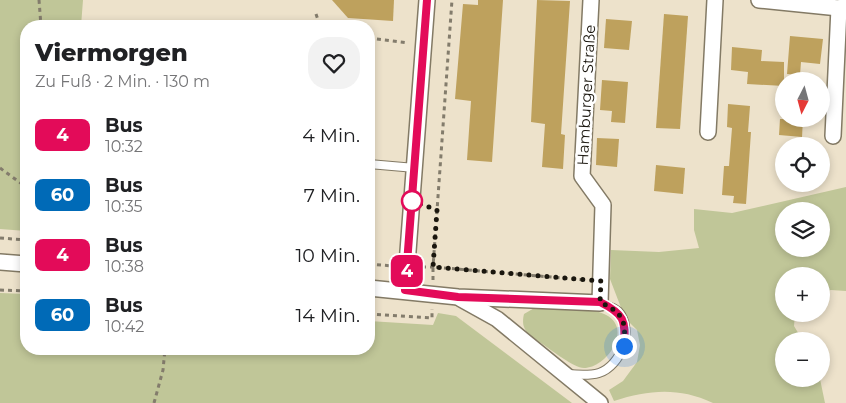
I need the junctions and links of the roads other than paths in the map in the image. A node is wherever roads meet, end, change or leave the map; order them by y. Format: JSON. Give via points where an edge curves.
{"nodes":[{"id":1,"x":427,"y":0,"type":"edge"},
{"id":2,"x":592,"y":0,"type":"edge"},
{"id":3,"x":715,"y":0,"type":"edge"},
{"id":4,"x":759,"y":0,"type":"edge"},
{"id":5,"x":842,"y":7,"type":"edge"},
{"id":6,"x":708,"y":132,"type":"dead end"},
{"id":7,"x":833,"y":136,"type":"dead end"},
{"id":8,"x":375,"y":165,"type":"edge"},
{"id":9,"x":415,"y":168,"type":"junction"},
{"id":10,"x":0,"y":262,"type":"edge"},
{"id":11,"x":20,"y":264,"type":"edge"},
{"id":12,"x":375,"y":288,"type":"edge"},
{"id":13,"x":405,"y":290,"type":"junction"},
{"id":14,"x":458,"y":297,"type":"junction"},
{"id":15,"x":600,"y":302,"type":"junction"},
{"id":16,"x":563,"y":374,"type":"junction"},
{"id":17,"x":600,"y":403,"type":"edge"}],
"edges":[{"from":1,"to":9,"type":"street"},
{"from":2,"to":15,"type":"street","name":"Hamburger Straße","via":[[582,176],[603,205]]},
{"from":3,"to":6,"type":"street"},
{"from":4,"to":5,"type":"street"},
{"from":5,"to":7,"type":"street"},
{"from":8,"to":9,"type":"lane"},
{"from":9,"to":13,"type":"street"},
{"from":10,"to":11,"type":"street"},
{"from":12,"to":13,"type":"street"},
{"from":13,"to":14,"type":"street"},
{"from":14,"to":15,"type":"street"},
{"from":14,"to":16,"type":"street","via":[[497,319]]},
{"from":15,"to":16,"type":"lane","via":[[618,311],[625,325],[624,346],[615,361],[600,373]]},
{"from":16,"to":17,"type":"street"}]}
